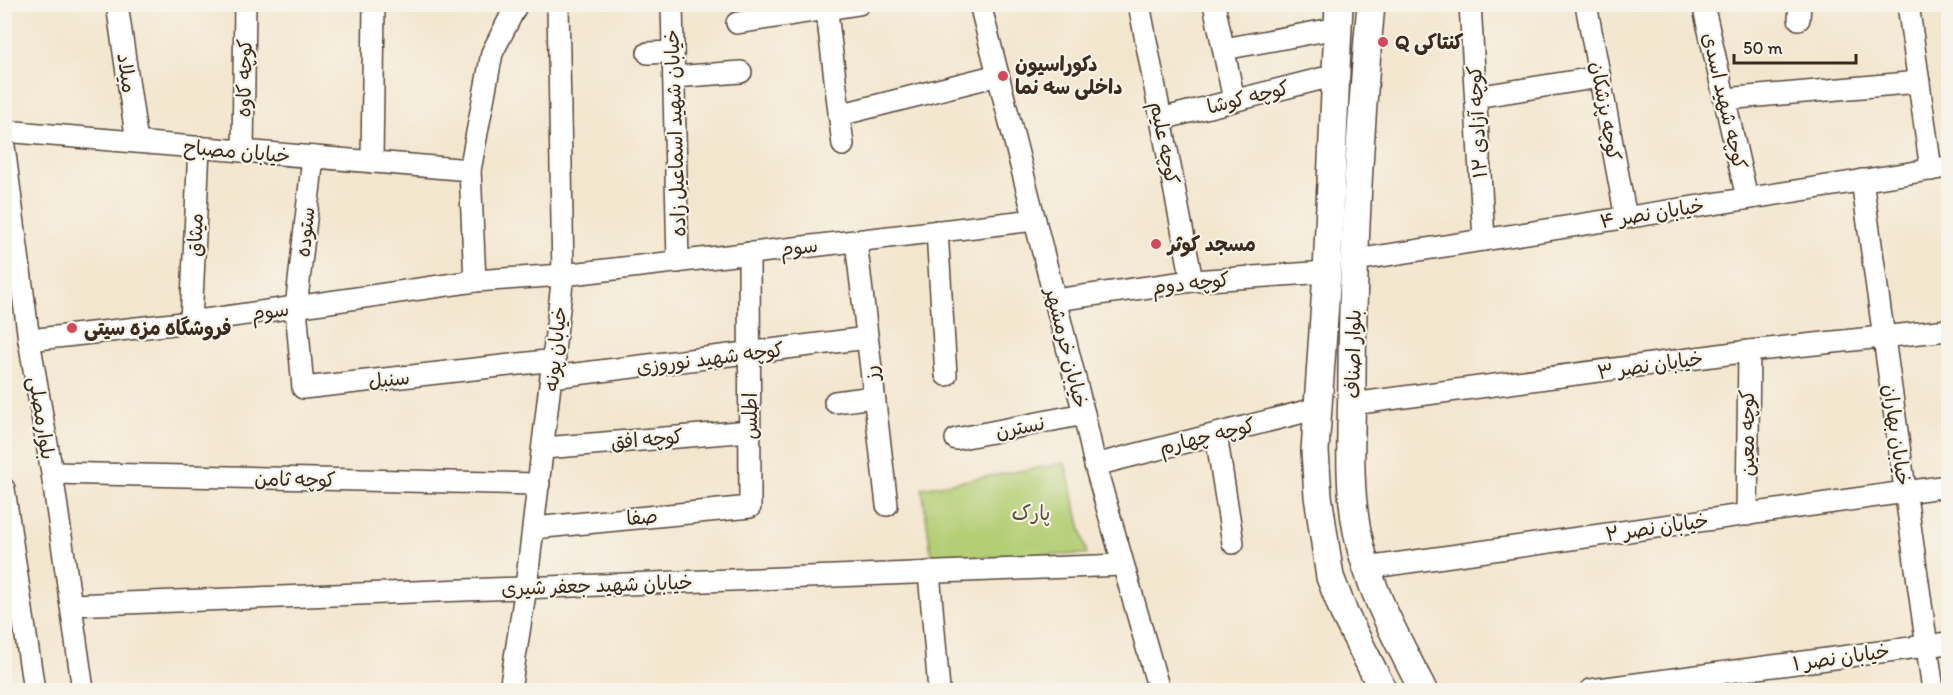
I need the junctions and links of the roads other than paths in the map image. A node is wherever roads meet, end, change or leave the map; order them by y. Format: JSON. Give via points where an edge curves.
{"nodes":[{"id":1,"x":117,"y":4,"type":"edge"},
{"id":2,"x":245,"y":4,"type":"edge"},
{"id":3,"x":374,"y":4,"type":"edge"},
{"id":4,"x":517,"y":4,"type":"edge"},
{"id":5,"x":558,"y":4,"type":"edge"},
{"id":6,"x":672,"y":4,"type":"edge"},
{"id":7,"x":860,"y":4,"type":"edge"},
{"id":8,"x":980,"y":4,"type":"edge"},
{"id":9,"x":1139,"y":4,"type":"edge"},
{"id":10,"x":1214,"y":4,"type":"edge"},
{"id":11,"x":1371,"y":4,"type":"edge"},
{"id":12,"x":1470,"y":4,"type":"edge"},
{"id":13,"x":1586,"y":4,"type":"edge"},
{"id":14,"x":1703,"y":4,"type":"edge"},
{"id":15,"x":1908,"y":4,"type":"edge"},
{"id":16,"x":826,"y":7,"type":"edge"},
{"id":17,"x":1338,"y":16,"type":"edge"},
{"id":18,"x":738,"y":23,"type":"dead end"},
{"id":19,"x":1224,"y":49,"type":"junction"},
{"id":20,"x":673,"y":52,"type":"junction"},
{"id":21,"x":648,"y":53,"type":"dead end"},
{"id":22,"x":741,"y":72,"type":"dead end"},
{"id":23,"x":998,"y":75,"type":"junction"},
{"id":24,"x":1336,"y":75,"type":"junction"},
{"id":25,"x":674,"y":77,"type":"junction"},
{"id":26,"x":1600,"y":77,"type":"junction"},
{"id":27,"x":1919,"y":82,"type":"junction"},
{"id":28,"x":1476,"y":97,"type":"junction"},
{"id":29,"x":1725,"y":99,"type":"junction"},
{"id":30,"x":1234,"y":100,"type":"junction"},
{"id":31,"x":839,"y":115,"type":"junction"},
{"id":32,"x":1161,"y":119,"type":"junction"},
{"id":33,"x":4,"y":131,"type":"edge"},
{"id":34,"x":137,"y":142,"type":"junction"},
{"id":35,"x":843,"y":145,"type":"dead end"},
{"id":36,"x":4,"y":146,"type":"edge"},
{"id":37,"x":199,"y":147,"type":"junction"},
{"id":38,"x":243,"y":151,"type":"junction"},
{"id":39,"x":313,"y":157,"type":"junction"},
{"id":40,"x":372,"y":162,"type":"junction"},
{"id":41,"x":1940,"y":168,"type":"edge"},
{"id":42,"x":470,"y":170,"type":"junction"},
{"id":43,"x":1862,"y":180,"type":"junction"},
{"id":44,"x":1747,"y":198,"type":"junction"},
{"id":45,"x":1626,"y":218,"type":"junction"},
{"id":46,"x":1035,"y":220,"type":"junction"},
{"id":47,"x":937,"y":231,"type":"junction"},
{"id":48,"x":1484,"y":240,"type":"junction"},
{"id":49,"x":856,"y":241,"type":"junction"},
{"id":50,"x":749,"y":253,"type":"junction"},
{"id":51,"x":1356,"y":260,"type":"junction"},
{"id":52,"x":678,"y":262,"type":"junction"},
{"id":53,"x":1327,"y":272,"type":"junction"},
{"id":54,"x":563,"y":275,"type":"junction"},
{"id":55,"x":475,"y":281,"type":"junction"},
{"id":56,"x":1192,"y":281,"type":"junction"},
{"id":57,"x":1055,"y":300,"type":"junction"},
{"id":58,"x":296,"y":308,"type":"junction"},
{"id":59,"x":191,"y":322,"type":"junction"},
{"id":60,"x":1948,"y":330,"type":"edge"},
{"id":61,"x":867,"y":338,"type":"junction"},
{"id":62,"x":1884,"y":338,"type":"junction"},
{"id":63,"x":29,"y":340,"type":"junction"},
{"id":64,"x":1749,"y":351,"type":"junction"},
{"id":65,"x":750,"y":352,"type":"junction"},
{"id":66,"x":553,"y":369,"type":"junction"},
{"id":67,"x":946,"y":375,"type":"dead end"},
{"id":68,"x":874,"y":398,"type":"junction"},
{"id":69,"x":835,"y":402,"type":"dead end"},
{"id":70,"x":1352,"y":404,"type":"junction"},
{"id":71,"x":1319,"y":408,"type":"junction"},
{"id":72,"x":1084,"y":414,"type":"junction"},
{"id":73,"x":750,"y":431,"type":"junction"},
{"id":74,"x":1216,"y":434,"type":"junction"},
{"id":75,"x":956,"y":440,"type":"dead end"},
{"id":76,"x":544,"y":448,"type":"junction"},
{"id":77,"x":1095,"y":465,"type":"junction"},
{"id":78,"x":51,"y":473,"type":"junction"},
{"id":79,"x":539,"y":484,"type":"junction"},
{"id":80,"x":1948,"y":486,"type":"edge"},
{"id":81,"x":4,"y":489,"type":"edge"},
{"id":82,"x":1905,"y":492,"type":"junction"},
{"id":83,"x":886,"y":505,"type":"dead end"},
{"id":84,"x":750,"y":507,"type":"joint"},
{"id":85,"x":1747,"y":515,"type":"junction"},
{"id":86,"x":534,"y":528,"type":"junction"},
{"id":87,"x":1233,"y":543,"type":"dead end"},
{"id":88,"x":1123,"y":565,"type":"junction"},
{"id":89,"x":1366,"y":568,"type":"junction"},
{"id":90,"x":929,"y":572,"type":"junction"},
{"id":91,"x":526,"y":587,"type":"junction"},
{"id":92,"x":71,"y":605,"type":"junction"},
{"id":93,"x":1948,"y":643,"type":"edge"},
{"id":94,"x":1927,"y":646,"type":"junction"},
{"id":95,"x":34,"y":690,"type":"edge"},
{"id":96,"x":83,"y":690,"type":"edge"},
{"id":97,"x":510,"y":690,"type":"edge"},
{"id":98,"x":939,"y":690,"type":"edge"},
{"id":99,"x":1159,"y":690,"type":"edge"},
{"id":100,"x":1383,"y":690,"type":"edge"},
{"id":101,"x":1423,"y":690,"type":"edge"},
{"id":102,"x":1591,"y":690,"type":"edge"},
{"id":103,"x":1933,"y":690,"type":"edge"}],
"edges":[{"from":1,"to":34,"type":"street","name":"میلاد"},
{"from":2,"to":38,"type":"street","name":"کوچه کاوه"},
{"from":3,"to":40,"type":"street"},
{"from":4,"to":42,"type":"street","via":[[492,53]]},
{"from":5,"to":54,"type":"street","name":"خیابان پونه"},
{"from":6,"to":20,"type":"street","name":"خیابان شهید اسماعیل زاده"},
{"from":7,"to":16,"type":"street"},
{"from":8,"to":23,"type":"street","name":"خیابان خرمشهر"},
{"from":9,"to":32,"type":"street","name":"کوچه علیم"},
{"from":10,"to":19,"type":"street"},
{"from":11,"to":51,"type":"main road","name":"بلوار اصناف"},
{"from":12,"to":28,"type":"street","name":"کوچه آزادی ۱۲"},
{"from":13,"to":26,"type":"street","name":"کوچه پزشکان"},
{"from":14,"to":29,"type":"street","name":"کوچه شهید اسدی"},
{"from":15,"to":27,"type":"street"},
{"from":16,"to":18,"type":"street"},
{"from":16,"to":31,"type":"street"},
{"from":17,"to":19,"type":"street"},
{"from":17,"to":24,"type":"main road","name":"بلوار اصناف"},
{"from":19,"to":30,"type":"street"},
{"from":20,"to":21,"type":"street"},
{"from":20,"to":25,"type":"street","name":"خیابان شهید اسماعیل زاده"},
{"from":22,"to":25,"type":"street"},
{"from":23,"to":31,"type":"street"},
{"from":23,"to":46,"type":"street","name":"خیابان خرمشهر"},
{"from":24,"to":30,"type":"street","name":"کوچه کوشا"},
{"from":24,"to":53,"type":"main road","name":"بلوار اصناف"},
{"from":25,"to":52,"type":"street","name":"خیابان شهید اسماعیل زاده"},
{"from":26,"to":28,"type":"street"},
{"from":26,"to":45,"type":"street","name":"کوچه پزشکان"},
{"from":27,"to":29,"type":"street"},
{"from":27,"to":41,"type":"street"},
{"from":28,"to":48,"type":"street","name":"کوچه آزادی ۱۲"},
{"from":29,"to":44,"type":"street","name":"کوچه شهید اسدی"},
{"from":30,"to":32,"type":"street","name":"کوچه کوشا"},
{"from":31,"to":35,"type":"street"},
{"from":32,"to":56,"type":"street","name":"کوچه علیم"},
{"from":33,"to":34,"type":"street","name":"خیابان مصباح"},
{"from":34,"to":37,"type":"street","name":"خیابان مصباح"},
{"from":36,"to":63,"type":"street","name":"بلوارمصلی"},
{"from":37,"to":38,"type":"street","name":"خیابان مصباح"},
{"from":37,"to":59,"type":"street","name":"میثاق"},
{"from":38,"to":39,"type":"street","name":"خیابان مصباح"},
{"from":39,"to":40,"type":"street","name":"خیابان مصباح"},
{"from":39,"to":58,"type":"street","name":"ستوده"},
{"from":40,"to":42,"type":"street","name":"خیابان مصباح"},
{"from":41,"to":43,"type":"street","name":"خیابان نصر ۴"},
{"from":42,"to":55,"type":"street"},
{"from":43,"to":44,"type":"street","name":"خیابان نصر ۴"},
{"from":43,"to":62,"type":"street","name":"خیابان بهاران"},
{"from":44,"to":45,"type":"street","name":"خیابان نصر ۴"},
{"from":45,"to":48,"type":"street","name":"خیابان نصر ۴"},
{"from":46,"to":47,"type":"street","name":"سوم"},
{"from":46,"to":57,"type":"street","name":"خیابان خرمشهر"},
{"from":47,"to":49,"type":"street","name":"سوم"},
{"from":47,"to":67,"type":"street"},
{"from":48,"to":51,"type":"street","name":"خیابان نصر ۴"},
{"from":49,"to":50,"type":"street","name":"سوم"},
{"from":49,"to":61,"type":"street","name":"رز"},
{"from":50,"to":52,"type":"street","name":"سوم"},
{"from":50,"to":65,"type":"street","name":"اطلس"},
{"from":51,"to":70,"type":"main road","name":"بلوار اصناف"},
{"from":52,"to":54,"type":"street","name":"سوم"},
{"from":53,"to":56,"type":"street","name":"کوچه دوم"},
{"from":53,"to":71,"type":"main road","name":"بلوار اصناف"},
{"from":54,"to":55,"type":"street","name":"سوم"},
{"from":54,"to":66,"type":"street","name":"خیابان پونه"},
{"from":55,"to":58,"type":"street","name":"سوم"},
{"from":56,"to":57,"type":"street","name":"کوچه دوم"},
{"from":57,"to":72,"type":"street","name":"خیابان خرمشهر"},
{"from":58,"to":59,"type":"street","name":"سوم"},
{"from":58,"to":66,"type":"street","name":"سنبل","via":[[303,388]]},
{"from":59,"to":63,"type":"street","name":"سوم"},
{"from":60,"to":62,"type":"street","name":"خیابان نصر ۳"},
{"from":61,"to":65,"type":"street","name":"کوچه شهید نوروزی"},
{"from":61,"to":68,"type":"street","name":"رز"},
{"from":62,"to":64,"type":"street","name":"خیابان نصر ۳"},
{"from":62,"to":82,"type":"street","name":"خیابان بهاران"},
{"from":63,"to":78,"type":"street","name":"بلوارمصلی"},
{"from":64,"to":70,"type":"street","name":"خیابان نصر ۳"},
{"from":64,"to":85,"type":"street","name":"کوچه معین"},
{"from":65,"to":66,"type":"street","name":"کوچه شهید نوروزی"},
{"from":65,"to":73,"type":"street","name":"اطلس"},
{"from":66,"to":76,"type":"street","name":"خیابان پونه"},
{"from":68,"to":69,"type":"street"},
{"from":68,"to":83,"type":"street","name":"رز"},
{"from":70,"to":89,"type":"main road","name":"بلوار اصناف","via":[[1353,501]]},
{"from":71,"to":74,"type":"street","name":"کوچه چهارم"},
{"from":71,"to":100,"type":"main road","name":"بلوار اصناف","via":[[1315,450],[1330,577]]},
{"from":72,"to":75,"type":"street","name":"نسترن"},
{"from":72,"to":77,"type":"street","name":"خیابان خرمشهر"},
{"from":73,"to":76,"type":"street","name":"کوچه افق"},
{"from":73,"to":84,"type":"street","name":"اطلس"},
{"from":74,"to":77,"type":"street","name":"کوچه چهارم"},
{"from":74,"to":87,"type":"street"},
{"from":76,"to":79,"type":"street","name":"خیابان پونه"},
{"from":77,"to":88,"type":"street","name":"خیابان خرمشهر"},
{"from":78,"to":79,"type":"street","name":"کوچه ثامن"},
{"from":78,"to":92,"type":"street","name":"بلوارمصلی"},
{"from":79,"to":86,"type":"street","name":"خیابان پونه"},
{"from":80,"to":82,"type":"street","name":"خیابان نصر ۲"},
{"from":81,"to":95,"type":"street"},
{"from":82,"to":85,"type":"street","name":"خیابان نصر ۲"},
{"from":82,"to":94,"type":"street","name":"خیابان بهاران"},
{"from":84,"to":86,"type":"street","name":"صفا"},
{"from":85,"to":89,"type":"street","name":"خیابان نصر ۲"},
{"from":86,"to":91,"type":"street","name":"خیابان پونه"},
{"from":88,"to":90,"type":"street","name":"خیابان شهید جعفر شیری"},
{"from":88,"to":99,"type":"street","name":"خیابان خرمشهر"},
{"from":89,"to":101,"type":"main road","name":"بلوار اصناف"},
{"from":90,"to":91,"type":"street","name":"خیابان شهید جعفر شیری"},
{"from":90,"to":98,"type":"street"},
{"from":91,"to":92,"type":"street","name":"خیابان شهید جعفر شیری"},
{"from":91,"to":97,"type":"street","name":"خیابان پونه"},
{"from":92,"to":96,"type":"street","name":"بلوارمصلی"},
{"from":93,"to":94,"type":"street","name":"خیابان نصر ۱"},
{"from":94,"to":102,"type":"street","name":"خیابان نصر ۱"},
{"from":94,"to":103,"type":"street","name":"خیابان بهاران"}]}
